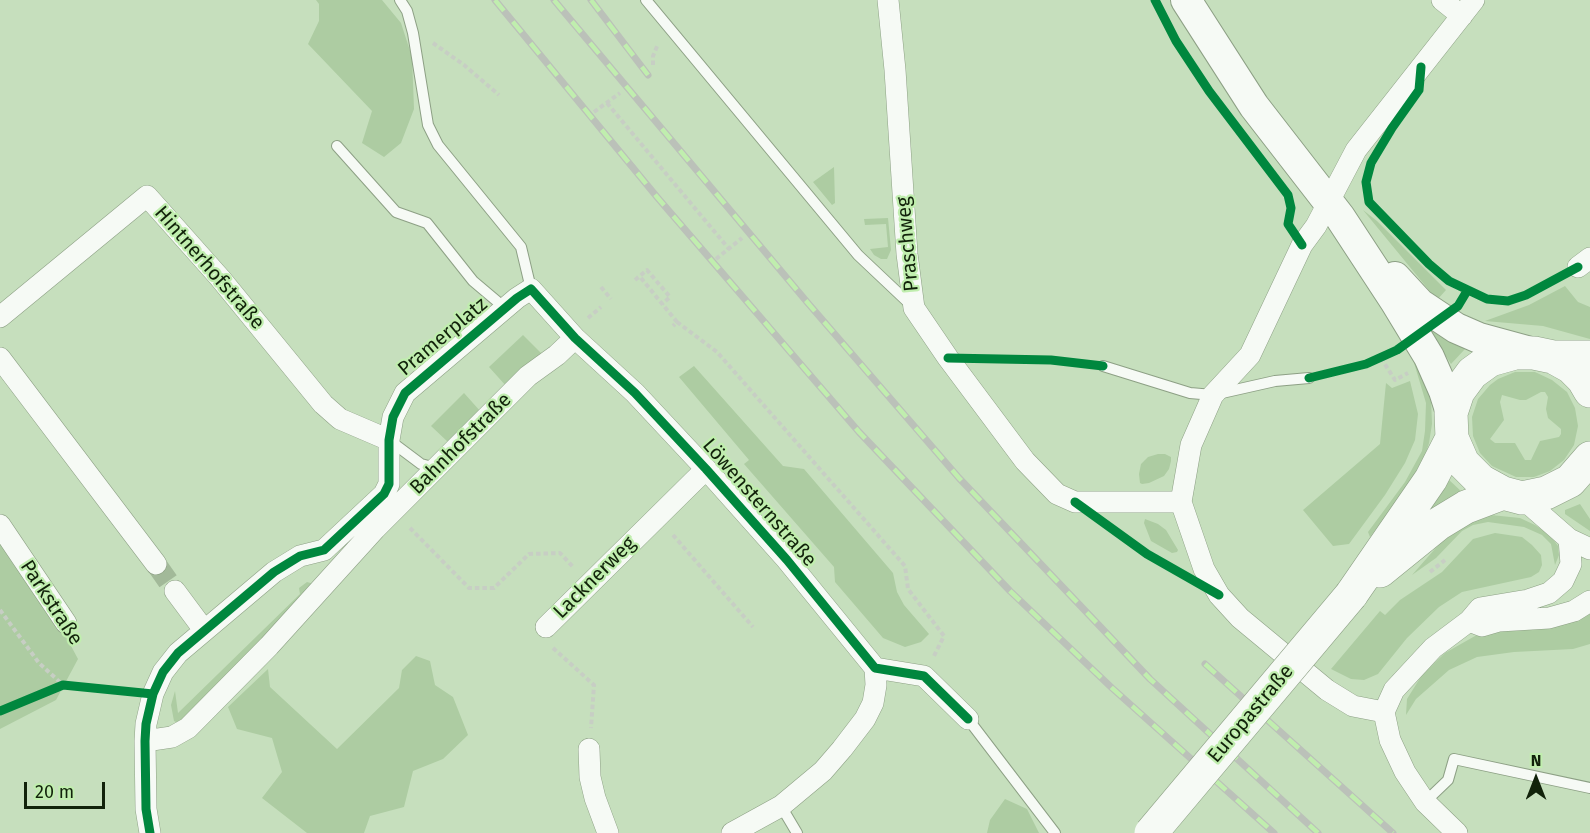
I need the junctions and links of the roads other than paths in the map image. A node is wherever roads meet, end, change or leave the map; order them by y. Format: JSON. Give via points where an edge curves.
{"nodes":[{"id":1,"x":400,"y":0,"type":"edge"},
{"id":2,"x":646,"y":0,"type":"edge"},
{"id":3,"x":888,"y":0,"type":"edge"},
{"id":4,"x":1186,"y":0,"type":"edge"},
{"id":5,"x":1442,"y":0,"type":"edge"},
{"id":6,"x":1468,"y":8,"type":"edge"},
{"id":7,"x":337,"y":146,"type":"dead end"},
{"id":8,"x":1334,"y":209,"type":"junction"},
{"id":9,"x":531,"y":289,"type":"junction"},
{"id":10,"x":505,"y":308,"type":"junction"},
{"id":11,"x":914,"y":308,"type":"junction"},
{"id":12,"x":0,"y":317,"type":"edge"},
{"id":13,"x":575,"y":338,"type":"junction"},
{"id":14,"x":1543,"y":355,"type":"junction"},
{"id":15,"x":1590,"y":357,"type":"edge"},
{"id":16,"x":0,"y":358,"type":"edge"},
{"id":17,"x":1103,"y":366,"type":"dead end"},
{"id":18,"x":1309,"y":378,"type":"dead end"},
{"id":19,"x":1590,"y":391,"type":"edge"},
{"id":20,"x":1213,"y":395,"type":"junction"},
{"id":21,"x":1451,"y":425,"type":"junction"},
{"id":22,"x":388,"y":440,"type":"junction"},
{"id":23,"x":1590,"y":466,"type":"edge"},
{"id":24,"x":436,"y":468,"type":"junction"},
{"id":25,"x":706,"y":469,"type":"junction"},
{"id":26,"x":1512,"y":496,"type":"junction"},
{"id":27,"x":1182,"y":502,"type":"junction"},
{"id":28,"x":0,"y":525,"type":"edge"},
{"id":29,"x":337,"y":539,"type":"junction"},
{"id":30,"x":1569,"y":539,"type":"junction"},
{"id":31,"x":1590,"y":549,"type":"edge"},
{"id":32,"x":353,"y":556,"type":"junction"},
{"id":33,"x":156,"y":564,"type":"tunnel mouth"},
{"id":34,"x":175,"y":591,"type":"tunnel mouth"},
{"id":35,"x":1351,"y":595,"type":"junction"},
{"id":36,"x":1590,"y":601,"type":"edge"},
{"id":37,"x":1469,"y":621,"type":"junction"},
{"id":38,"x":66,"y":623,"type":"dead end"},
{"id":39,"x":546,"y":627,"type":"road end"},
{"id":40,"x":204,"y":630,"type":"junction"},
{"id":41,"x":875,"y":668,"type":"junction"},
{"id":42,"x":1384,"y":712,"type":"junction"},
{"id":43,"x":968,"y":719,"type":"joint"},
{"id":44,"x":145,"y":741,"type":"junction"},
{"id":45,"x":589,"y":749,"type":"road end"},
{"id":46,"x":1590,"y":788,"type":"edge"},
{"id":47,"x":1425,"y":802,"type":"junction"},
{"id":48,"x":781,"y":806,"type":"junction"},
{"id":49,"x":150,"y":833,"type":"edge"},
{"id":50,"x":608,"y":833,"type":"edge"},
{"id":51,"x":732,"y":833,"type":"edge"},
{"id":52,"x":797,"y":833,"type":"edge"},
{"id":53,"x":1055,"y":833,"type":"edge"},
{"id":54,"x":1151,"y":833,"type":"edge"},
{"id":55,"x":1457,"y":833,"type":"edge"}],
"edges":[{"from":1,"to":9,"type":"lane","name":"Löwensternstraße","via":[[413,33],[428,125],[438,145],[521,247]]},
{"from":2,"to":11,"type":"lane","via":[[858,255]]},
{"from":3,"to":11,"type":"street","name":"Praschweg"},
{"from":4,"to":8,"type":"main road","via":[[1254,106]]},
{"from":5,"to":6,"type":"street"},
{"from":6,"to":8,"type":"street","via":[[1356,150]]},
{"from":7,"to":10,"type":"lane","via":[[396,212],[427,223],[473,280]]},
{"from":8,"to":14,"type":"main road","via":[[1420,304],[1479,338]]},
{"from":8,"to":20,"type":"street","via":[[1302,245],[1250,355]]},
{"from":8,"to":21,"type":"main road","via":[[1429,357],[1444,391]]},
{"from":9,"to":10,"type":"street","name":"Pramerplatz"},
{"from":9,"to":13,"type":"street","name":"Löwensternstraße"},
{"from":10,"to":22,"type":"street","name":"Pramerplatz","via":[[405,393],[393,417]]},
{"from":11,"to":27,"type":"street","name":"Praschweg","via":[[1025,461],[1057,494],[1075,502]]},
{"from":12,"to":22,"type":"street","name":"Hintnerhofstraße","via":[[147,196],[323,404],[340,419]]},
{"from":13,"to":24,"type":"street","name":"Bahnhofstraße","via":[[528,376]]},
{"from":13,"to":25,"type":"street","name":"Löwensternstraße","via":[[635,393]]},
{"from":14,"to":15,"type":"main road","name":"Europastraße"},
{"from":14,"to":19,"type":"main road","via":[[1571,367]]},
{"from":14,"to":21,"type":"main road","name":"Europastraße","via":[[1515,352],[1490,360],[1472,373],[1458,392]]},
{"from":16,"to":33,"type":"street"},
{"from":17,"to":20,"type":"lane","via":[[1190,393]]},
{"from":18,"to":20,"type":"lane"},
{"from":20,"to":27,"type":"street","via":[[1191,445]]},
{"from":21,"to":26,"type":"main road","via":[[1463,463],[1481,481]]},
{"from":21,"to":35,"type":"main road","name":"Europastraße","via":[[1431,479]]},
{"from":22,"to":24,"type":"lane","via":[[421,464]]},
{"from":22,"to":29,"type":"street","name":"Pramerplatz","via":[[388,484],[384,494]]},
{"from":23,"to":26,"type":"main road","name":"Europastraße","via":[[1546,493]]},
{"from":24,"to":32,"type":"street","name":"Bahnhofstraße"},
{"from":25,"to":39,"type":"street","name":"Lacknerweg"},
{"from":25,"to":41,"type":"street","name":"Löwensternstraße"},
{"from":26,"to":30,"type":"street"},
{"from":26,"to":35,"type":"main road","name":"Europastraße","via":[[1466,507],[1438,524]]},
{"from":27,"to":42,"type":"street","via":[[1204,568],[1219,595],[1240,618],[1327,690],[1353,706]]},
{"from":28,"to":38,"type":"street","name":"Parkstraße"},
{"from":29,"to":32,"type":"street"},
{"from":29,"to":40,"type":"street","via":[[324,550],[300,556],[274,572]]},
{"from":30,"to":31,"type":"street"},
{"from":30,"to":37,"type":"street","via":[[1571,564],[1563,581],[1549,593],[1480,608]]},
{"from":32,"to":44,"type":"street","name":"Bahnhofstraße","via":[[188,728],[172,737]]},
{"from":34,"to":40,"type":"street"},
{"from":35,"to":54,"type":"main road","name":"Europastraße","bridge":true},
{"from":36,"to":37,"type":"street","via":[[1574,611],[1549,618],[1482,626]]},
{"from":37,"to":42,"type":"street","via":[[1433,648],[1394,690]]},
{"from":40,"to":44,"type":"street","via":[[164,672],[153,694]]},
{"from":41,"to":43,"type":"street","via":[[924,676]]},
{"from":41,"to":48,"type":"street","via":[[873,703],[865,719],[823,771]]},
{"from":42,"to":47,"type":"street","via":[[1390,740]]},
{"from":43,"to":53,"type":"lane"},
{"from":44,"to":49,"type":"street"},
{"from":45,"to":50,"type":"street","via":[[590,777]]},
{"from":46,"to":47,"type":"lane","via":[[1454,759],[1448,780]]},
{"from":47,"to":55,"type":"street"},
{"from":48,"to":51,"type":"street"},
{"from":48,"to":52,"type":"lane"}]}
